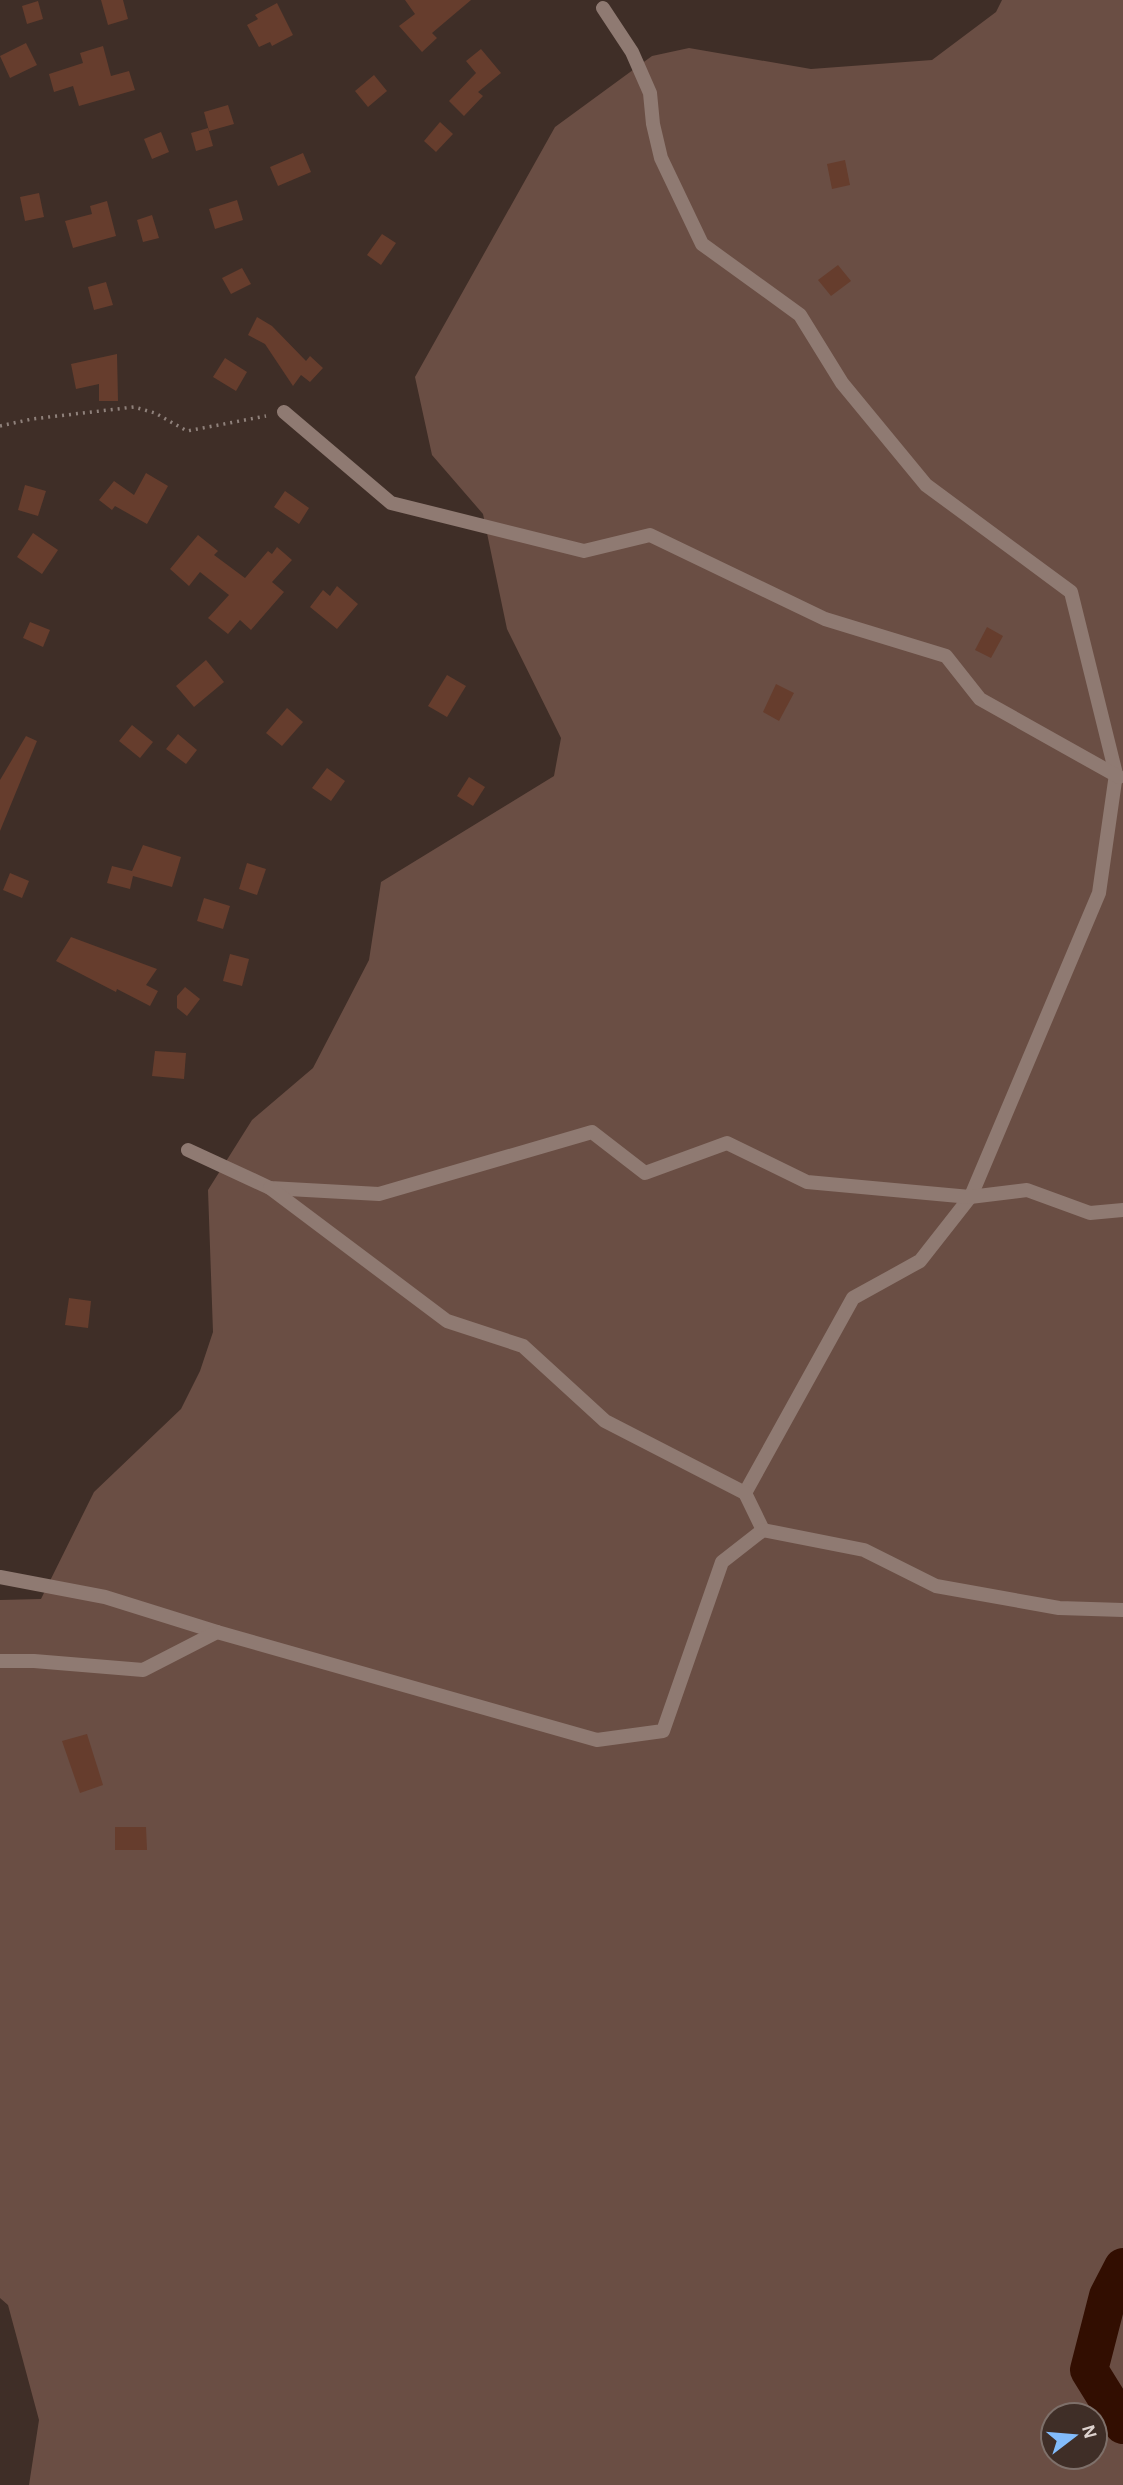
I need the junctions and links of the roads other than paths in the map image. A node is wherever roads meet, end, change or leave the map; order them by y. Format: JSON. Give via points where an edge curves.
{"nodes":[{"id":1,"x":603,"y":8,"type":"dead end"},
{"id":2,"x":284,"y":412,"type":"road end"},
{"id":3,"x":1120,"y":777,"type":"edge"},
{"id":4,"x":188,"y":1150,"type":"dead end"},
{"id":5,"x":270,"y":1188,"type":"junction"},
{"id":6,"x":970,"y":1197,"type":"junction"},
{"id":7,"x":1123,"y":1210,"type":"edge"},
{"id":8,"x":745,"y":1493,"type":"junction"},
{"id":9,"x":763,"y":1530,"type":"junction"},
{"id":10,"x":0,"y":1577,"type":"edge"},
{"id":11,"x":1123,"y":1610,"type":"edge"},
{"id":12,"x":217,"y":1632,"type":"junction"},
{"id":13,"x":0,"y":1661,"type":"edge"}],
"edges":[{"from":1,"to":3,"type":"street","via":[[632,52],[650,93],[661,158],[702,244],[800,315],[842,383],[926,485],[1071,592]]},
{"from":2,"to":3,"type":"street","via":[[391,503],[584,551],[650,535],[825,619],[946,656],[980,699]]},
{"from":3,"to":6,"type":"street","via":[[1099,893]]},
{"from":4,"to":5,"type":"street"},
{"from":5,"to":6,"type":"street","via":[[379,1194],[592,1132],[645,1173],[727,1143],[807,1182]]},
{"from":5,"to":8,"type":"street","via":[[447,1321],[523,1346],[605,1421]]},
{"from":6,"to":7,"type":"street","via":[[1027,1190],[1090,1213]]},
{"from":6,"to":8,"type":"street","via":[[920,1261],[853,1298]]},
{"from":8,"to":9,"type":"street"},
{"from":9,"to":11,"type":"street","via":[[864,1550],[936,1586],[1059,1608]]},
{"from":9,"to":12,"type":"street","via":[[722,1562],[663,1731],[597,1740]]},
{"from":10,"to":12,"type":"street","via":[[105,1597]]},
{"from":12,"to":13,"type":"street","via":[[143,1670]]}]}
